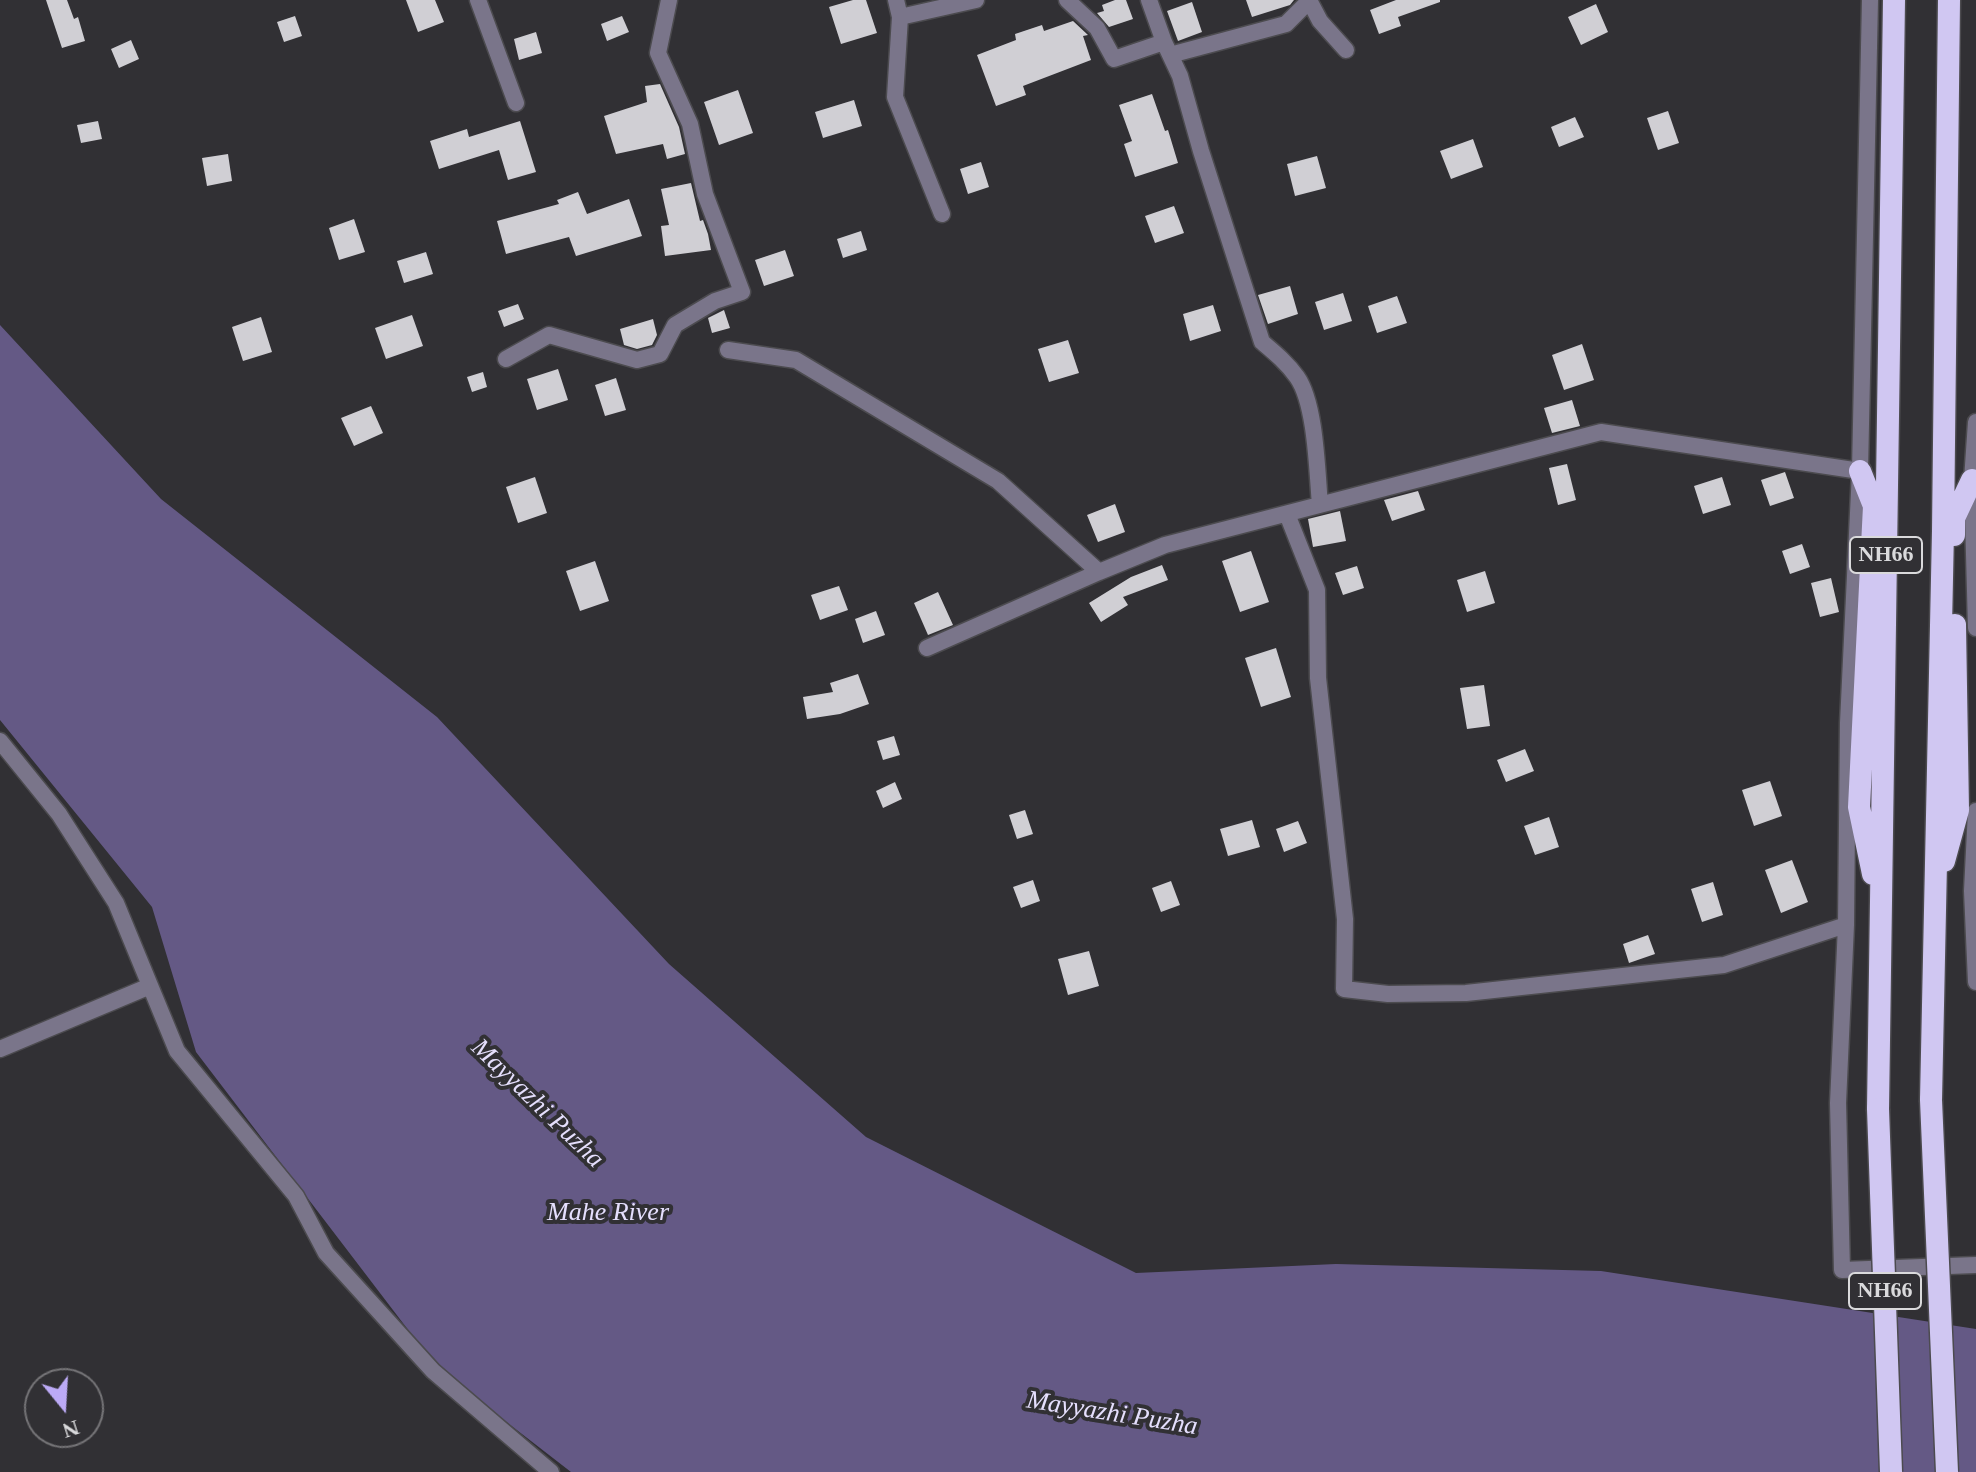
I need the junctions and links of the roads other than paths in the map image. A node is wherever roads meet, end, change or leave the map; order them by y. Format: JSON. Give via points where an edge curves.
{"nodes":[{"id":1,"x":478,"y":0,"type":"edge"},
{"id":2,"x":669,"y":0,"type":"edge"},
{"id":3,"x":896,"y":0,"type":"edge"},
{"id":4,"x":976,"y":0,"type":"edge"},
{"id":5,"x":1067,"y":0,"type":"edge"},
{"id":6,"x":1149,"y":0,"type":"edge"},
{"id":7,"x":1309,"y":0,"type":"edge"},
{"id":8,"x":1870,"y":0,"type":"edge"},
{"id":9,"x":1894,"y":0,"type":"edge"},
{"id":10,"x":1949,"y":0,"type":"edge"},
{"id":11,"x":900,"y":17,"type":"junction"},
{"id":12,"x":1167,"y":48,"type":"junction"},
{"id":13,"x":1346,"y":50,"type":"dead end"},
{"id":14,"x":516,"y":103,"type":"dead end"},
{"id":15,"x":942,"y":214,"type":"dead end"},
{"id":16,"x":728,"y":350,"type":"dead end"},
{"id":17,"x":506,"y":359,"type":"dead end"},
{"id":18,"x":1976,"y":422,"type":"edge"},
{"id":19,"x":1860,"y":471,"type":"junction"},
{"id":20,"x":1974,"y":481,"type":"edge"},
{"id":21,"x":1320,"y":505,"type":"junction"},
{"id":22,"x":1287,"y":514,"type":"junction"},
{"id":23,"x":1099,"y":572,"type":"junction"},
{"id":24,"x":1976,"y":628,"type":"edge"},
{"id":25,"x":927,"y":648,"type":"dead end"},
{"id":26,"x":0,"y":741,"type":"edge"},
{"id":27,"x":1976,"y":811,"type":"edge"},
{"id":28,"x":1974,"y":890,"type":"edge"},
{"id":29,"x":1935,"y":898,"type":"junction"},
{"id":30,"x":1881,"y":914,"type":"junction"},
{"id":31,"x":1846,"y":925,"type":"junction"},
{"id":32,"x":1976,"y":982,"type":"edge"},
{"id":33,"x":150,"y":986,"type":"junction"},
{"id":34,"x":0,"y":1049,"type":"edge"},
{"id":35,"x":1976,"y":1265,"type":"edge"},
{"id":36,"x":551,"y":1472,"type":"edge"},
{"id":37,"x":1891,"y":1472,"type":"edge"},
{"id":38,"x":1947,"y":1472,"type":"edge"}],
"edges":[{"from":1,"to":14,"type":"street"},
{"from":2,"to":17,"type":"street","via":[[658,53],[690,124],[705,194],[742,292],[675,325],[660,354],[637,360],[549,335]]},
{"from":3,"to":11,"type":"street"},
{"from":4,"to":11,"type":"street"},
{"from":5,"to":12,"type":"street","via":[[1097,28],[1114,59]]},
{"from":6,"to":12,"type":"street"},
{"from":7,"to":12,"type":"street","via":[[1286,24]]},
{"from":7,"to":13,"type":"street"},
{"from":8,"to":19,"type":"street"},
{"from":9,"to":30,"type":"highway","number":"NH66"},
{"from":10,"to":29,"type":"highway","number":"NH66"},
{"from":11,"to":15,"type":"street","via":[[895,97]]},
{"from":12,"to":21,"type":"street","via":[[1262,342],[1299,380],[1309,409]]},
{"from":16,"to":23,"type":"street","via":[[796,360],[998,481]]},
{"from":18,"to":20,"type":"street"},
{"from":19,"to":21,"type":"street","via":[[1601,432]]},
{"from":19,"to":30,"type":"highway","via":[[1874,506],[1859,807]]},
{"from":19,"to":31,"type":"street","via":[[1848,723]]},
{"from":20,"to":24,"type":"street"},
{"from":20,"to":29,"type":"highway","via":[[1954,518],[1958,810]]},
{"from":21,"to":22,"type":"street"},
{"from":22,"to":23,"type":"street","via":[[1165,545]]},
{"from":22,"to":31,"type":"street","via":[[1317,590],[1318,678],[1345,919],[1344,989],[1466,993],[1709,967]]},
{"from":23,"to":25,"type":"street"},
{"from":26,"to":33,"type":"street","via":[[59,814],[116,903]]},
{"from":27,"to":28,"type":"street"},
{"from":28,"to":32,"type":"street"},
{"from":29,"to":38,"type":"highway","number":"NH66","bridge":true,"via":[[1931,1100]]},
{"from":30,"to":37,"type":"highway","number":"NH66","bridge":true,"via":[[1878,1109]]},
{"from":31,"to":35,"type":"street","via":[[1838,1103],[1842,1270]]},
{"from":33,"to":34,"type":"street"},
{"from":33,"to":36,"type":"street","via":[[177,1051],[296,1196],[326,1253],[433,1371]]}]}
